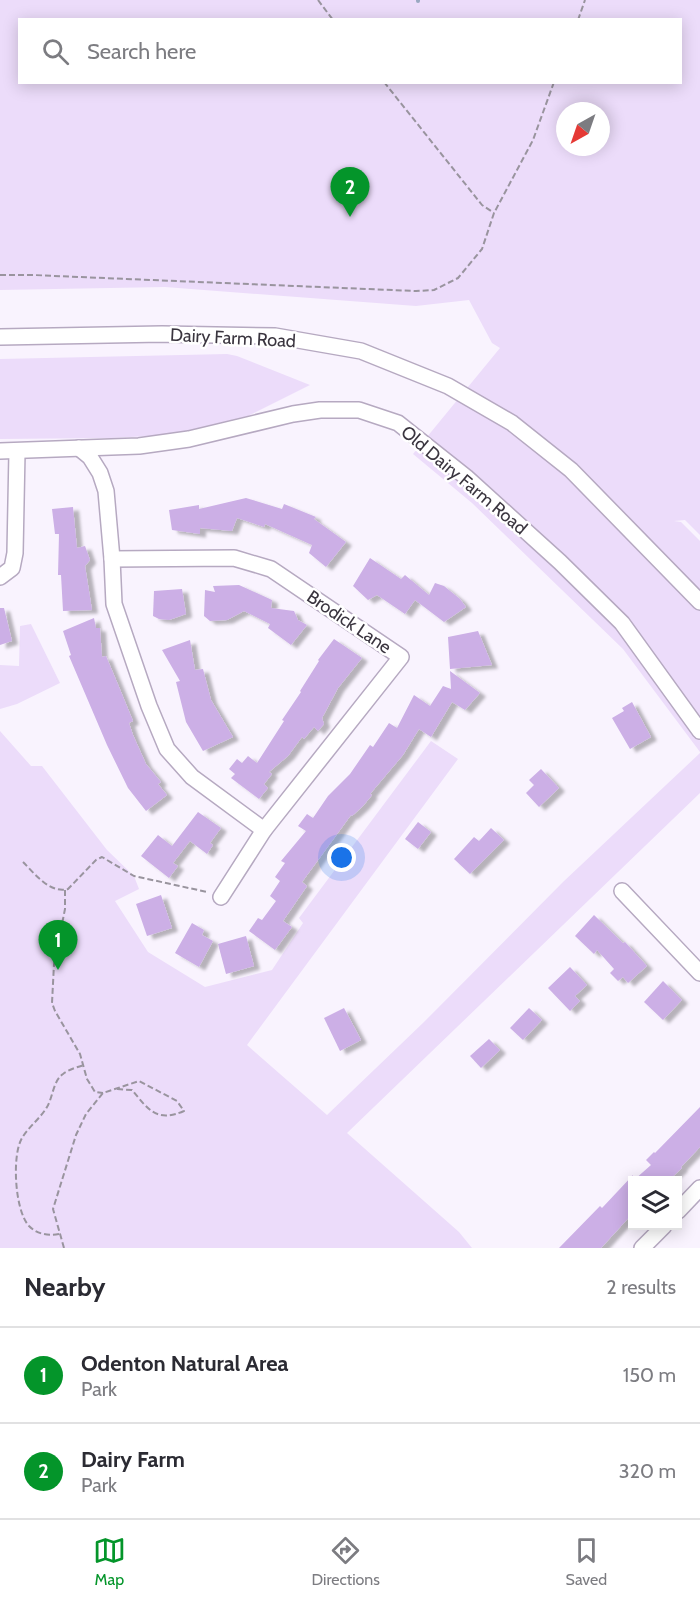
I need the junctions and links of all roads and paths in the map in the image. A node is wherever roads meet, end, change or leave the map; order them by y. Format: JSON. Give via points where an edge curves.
{"nodes":[{"id":1,"x":318,"y":0,"type":"edge"},
{"id":2,"x":585,"y":0,"type":"edge"},
{"id":3,"x":332,"y":18,"type":"edge"},
{"id":4,"x":579,"y":18,"type":"edge"},
{"id":5,"x":386,"y":84,"type":"edge"},
{"id":6,"x":553,"y":84,"type":"edge"},
{"id":7,"x":494,"y":213,"type":"junction"},
{"id":8,"x":0,"y":275,"type":"edge"},
{"id":9,"x":0,"y":337,"type":"edge"},
{"id":10,"x":79,"y":448,"type":"junction"},
{"id":11,"x":0,"y":451,"type":"edge"},
{"id":12,"x":17,"y":452,"type":"junction"},
{"id":13,"x":112,"y":559,"type":"junction"},
{"id":14,"x":0,"y":576,"type":"edge"},
{"id":15,"x":700,"y":602,"type":"edge"},
{"id":16,"x":700,"y":731,"type":"edge"},
{"id":17,"x":264,"y":830,"type":"junction"},
{"id":18,"x":23,"y":862,"type":"dead end"},
{"id":19,"x":622,"y":891,"type":"dead end"},
{"id":20,"x":66,"y":892,"type":"junction"},
{"id":21,"x":221,"y":897,"type":"joint"},
{"id":22,"x":700,"y":974,"type":"edge"},
{"id":23,"x":84,"y":1065,"type":"junction"},
{"id":24,"x":115,"y":1089,"type":"junction"},
{"id":25,"x":103,"y":1093,"type":"junction"},
{"id":26,"x":700,"y":1188,"type":"edge"},
{"id":27,"x":682,"y":1207,"type":"edge"},
{"id":28,"x":660,"y":1230,"type":"edge"},
{"id":29,"x":58,"y":1234,"type":"junction"},
{"id":30,"x":63,"y":1248,"type":"edge"},
{"id":31,"x":642,"y":1248,"type":"edge"}],
"edges":[{"from":1,"to":3,"type":"path"},
{"from":2,"to":4,"type":"path"},
{"from":5,"to":7,"type":"path","via":[[483,205]]},
{"from":6,"to":7,"type":"path","via":[[533,140]]},
{"from":7,"to":8,"type":"path","via":[[482,249],[458,278],[434,290]]},
{"from":9,"to":15,"type":"street","name":"Dairy Farm Road","via":[[275,336],[361,351],[448,386],[512,423],[571,470]]},
{"from":10,"to":12,"type":"street","name":"Old Dairy Farm Road"},
{"from":10,"to":13,"type":"street","via":[[90,457],[103,482]]},
{"from":10,"to":16,"type":"street","name":"Old Dairy Farm Road","via":[[189,439],[320,410],[359,410],[398,423],[466,477],[621,623]]},
{"from":11,"to":12,"type":"street","name":"Old Dairy Farm Road"},
{"from":12,"to":14,"type":"street","via":[[15,553],[12,568]]},
{"from":13,"to":17,"type":"street","via":[[114,604],[166,749],[192,777]]},
{"from":13,"to":17,"type":"street","name":"Brodick Lane","via":[[234,558],[271,569],[401,657]]},
{"from":17,"to":21,"type":"street","name":"Brodick Lane"},
{"from":18,"to":20,"type":"path","via":[[50,887]]},
{"from":19,"to":22,"type":"street"},
{"from":20,"to":21,"type":"path","via":[[102,857],[134,876]]},
{"from":20,"to":23,"type":"path","via":[[52,1003]]},
{"from":23,"to":25,"type":"path","via":[[90,1086]]},
{"from":23,"to":29,"type":"path","via":[[61,1075],[48,1105],[20,1140],[16,1161],[16,1181],[27,1225],[39,1233]]},
{"from":24,"to":24,"type":"path","via":[[132,1090],[152,1113],[172,1116],[184,1111],[177,1101],[139,1081]]},
{"from":24,"to":25,"type":"path"},
{"from":25,"to":29,"type":"path","via":[[86,1114],[68,1158],[52,1209]]},
{"from":26,"to":27,"type":"street"},
{"from":28,"to":31,"type":"street"},
{"from":29,"to":30,"type":"path"}]}
